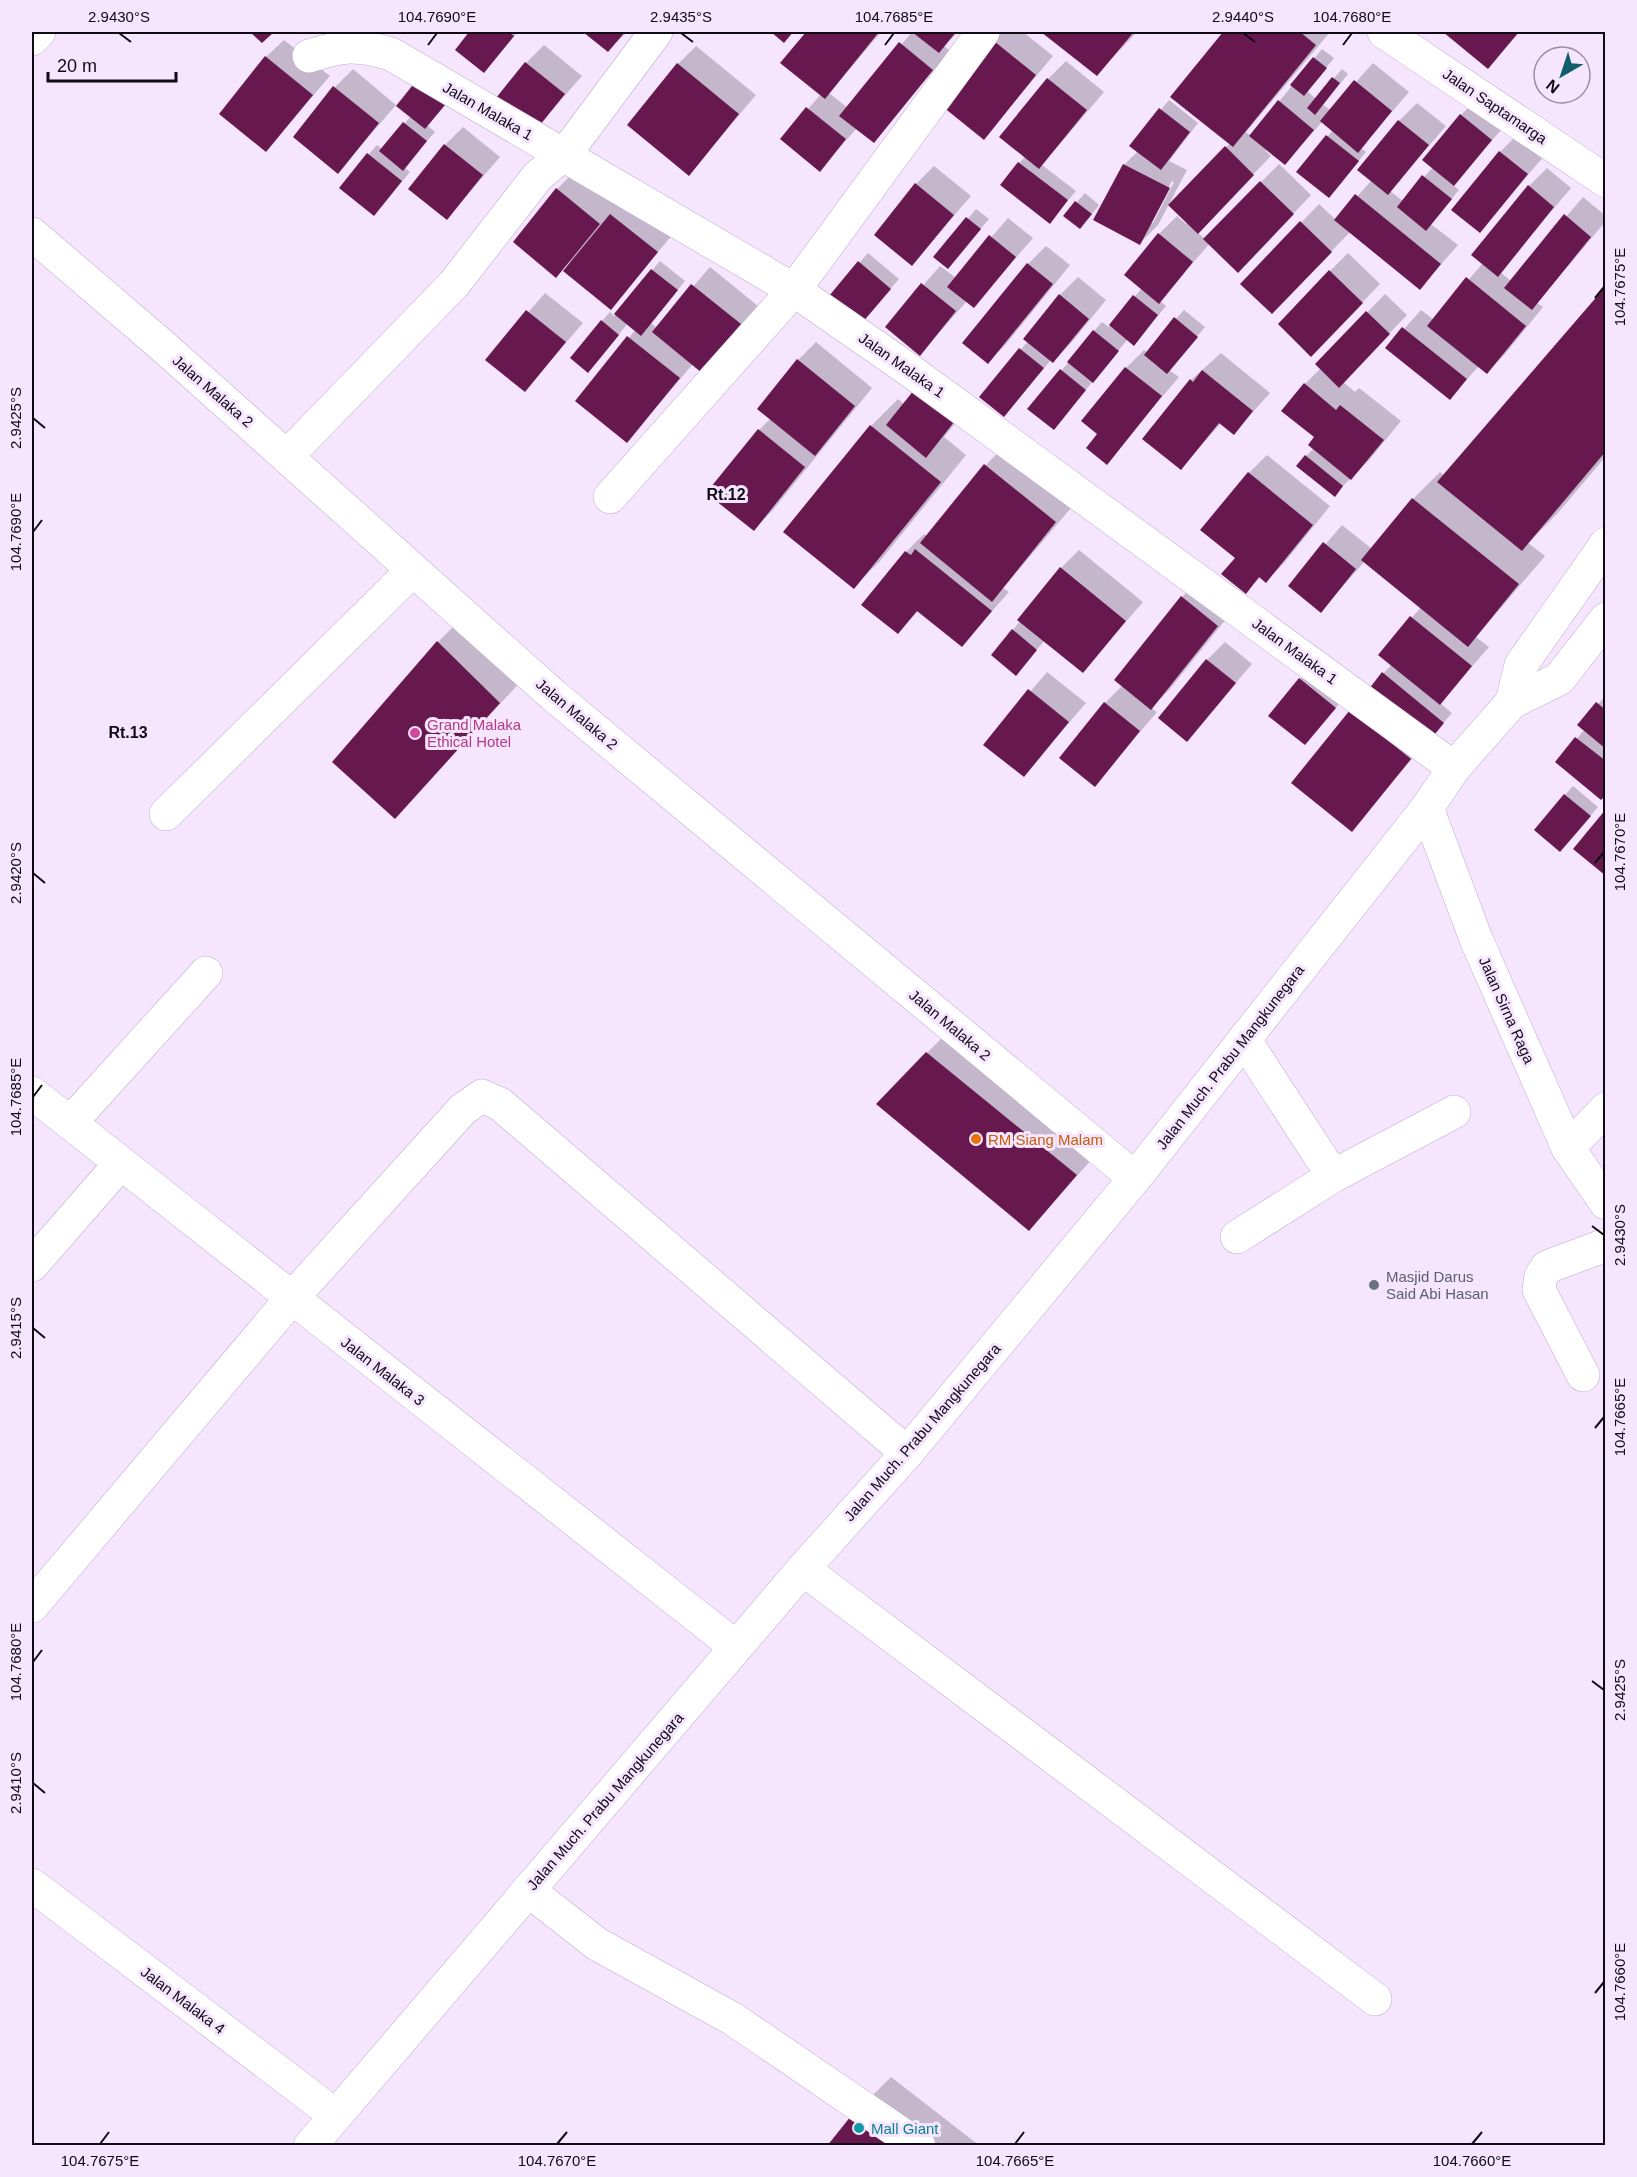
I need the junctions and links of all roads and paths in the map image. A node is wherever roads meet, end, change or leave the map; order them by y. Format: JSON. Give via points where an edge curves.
{"nodes":[{"id":1,"x":39,"y":32,"type":"edge"},
{"id":2,"x":656,"y":32,"type":"edge"},
{"id":3,"x":983,"y":32,"type":"edge"},
{"id":4,"x":1384,"y":32,"type":"edge"},
{"id":5,"x":32,"y":39,"type":"edge"},
{"id":6,"x":309,"y":56,"type":"dead end"},
{"id":7,"x":564,"y":154,"type":"junction"},
{"id":8,"x":1605,"y":181,"type":"edge"},
{"id":9,"x":32,"y":234,"type":"edge"},
{"id":10,"x":794,"y":290,"type":"junction"},
{"id":11,"x":287,"y":456,"type":"junction"},
{"id":12,"x":610,"y":496,"type":"dead end"},
{"id":13,"x":1605,"y":544,"type":"edge"},
{"id":14,"x":413,"y":570,"type":"junction"},
{"id":15,"x":1605,"y":619,"type":"edge"},
{"id":16,"x":1512,"y":702,"type":"junction"},
{"id":17,"x":1454,"y":768,"type":"junction"},
{"id":18,"x":1427,"y":808,"type":"junction"},
{"id":19,"x":166,"y":814,"type":"dead end"},
{"id":20,"x":206,"y":973,"type":"dead end"},
{"id":21,"x":1244,"y":1040,"type":"junction"},
{"id":22,"x":32,"y":1094,"type":"edge"},
{"id":23,"x":1605,"y":1109,"type":"edge"},
{"id":24,"x":1454,"y":1112,"type":"dead end"},
{"id":25,"x":70,"y":1123,"type":"junction"},
{"id":26,"x":1568,"y":1148,"type":"junction"},
{"id":27,"x":120,"y":1164,"type":"junction"},
{"id":28,"x":1333,"y":1176,"type":"junction"},
{"id":29,"x":1135,"y":1178,"type":"junction"},
{"id":30,"x":1605,"y":1203,"type":"edge"},
{"id":31,"x":1237,"y":1237,"type":"dead end"},
{"id":32,"x":1605,"y":1245,"type":"edge"},
{"id":33,"x":32,"y":1265,"type":"edge"},
{"id":34,"x":291,"y":1299,"type":"junction"},
{"id":35,"x":1582,"y":1375,"type":"dead end"},
{"id":36,"x":907,"y":1453,"type":"junction"},
{"id":37,"x":802,"y":1569,"type":"junction"},
{"id":38,"x":32,"y":1606,"type":"edge"},
{"id":39,"x":736,"y":1647,"type":"junction"},
{"id":40,"x":32,"y":1885,"type":"edge"},
{"id":41,"x":528,"y":1890,"type":"junction"},
{"id":42,"x":1375,"y":1999,"type":"dead end"},
{"id":43,"x":335,"y":2115,"type":"junction"},
{"id":44,"x":310,"y":2145,"type":"edge"},
{"id":45,"x":919,"y":2145,"type":"edge"}],
"edges":[{"from":1,"to":5,"type":"street"},
{"from":2,"to":7,"type":"street"},
{"from":3,"to":10,"type":"street"},
{"from":4,"to":8,"type":"street","name":"Jalan Saptamarga"},
{"from":6,"to":7,"type":"street","name":"Jalan Malaka 1","via":[[341,46],[362,46],[391,54]]},
{"from":7,"to":10,"type":"street","name":"Jalan Malaka 1"},
{"from":7,"to":11,"type":"street","via":[[537,177],[454,284]]},
{"from":9,"to":11,"type":"street","name":"Jalan Malaka 2"},
{"from":10,"to":12,"type":"street"},
{"from":10,"to":17,"type":"street","name":"Jalan Malaka 1"},
{"from":11,"to":14,"type":"street","name":"Jalan Malaka 2"},
{"from":13,"to":16,"type":"street","name":"Jalan Much. Prabu Mangkunegara","via":[[1521,665]]},
{"from":14,"to":19,"type":"street"},
{"from":14,"to":29,"type":"street","name":"Jalan Malaka 2","via":[[562,702]]},
{"from":15,"to":16,"type":"street","name":"Jalan Much. Prabu Mangkunegara","via":[[1559,679]]},
{"from":16,"to":17,"type":"street","name":"Jalan Much. Prabu Mangkunegara"},
{"from":17,"to":18,"type":"street","name":"Jalan Much. Prabu Mangkunegara"},
{"from":18,"to":21,"type":"street","name":"Jalan Much. Prabu Mangkunegara"},
{"from":18,"to":26,"type":"street","name":"Jalan Sirna Raga","via":[[1476,939]]},
{"from":20,"to":25,"type":"street"},
{"from":21,"to":28,"type":"street"},
{"from":21,"to":29,"type":"street","name":"Jalan Much. Prabu Mangkunegara"},
{"from":22,"to":25,"type":"street","name":"Jalan Malaka 3"},
{"from":23,"to":26,"type":"street"},
{"from":24,"to":28,"type":"street"},
{"from":25,"to":27,"type":"street","name":"Jalan Malaka 3"},
{"from":26,"to":30,"type":"street","name":"Jalan Sirna Raga"},
{"from":27,"to":33,"type":"street"},
{"from":27,"to":34,"type":"street","name":"Jalan Malaka 3"},
{"from":28,"to":31,"type":"street"},
{"from":29,"to":36,"type":"street","name":"Jalan Much. Prabu Mangkunegara"},
{"from":32,"to":35,"type":"street","via":[[1547,1267],[1540,1276],[1539,1290]]},
{"from":34,"to":36,"type":"street","via":[[463,1109],[482,1096],[500,1104]]},
{"from":34,"to":38,"type":"street"},
{"from":34,"to":39,"type":"street","name":"Jalan Malaka 3"},
{"from":36,"to":37,"type":"street","name":"Jalan Much. Prabu Mangkunegara"},
{"from":37,"to":39,"type":"street","name":"Jalan Much. Prabu Mangkunegara"},
{"from":37,"to":42,"type":"street"},
{"from":39,"to":41,"type":"street","name":"Jalan Much. Prabu Mangkunegara"},
{"from":40,"to":43,"type":"street","name":"Jalan Malaka 4"},
{"from":41,"to":43,"type":"street","name":"Jalan Much. Prabu Mangkunegara"},
{"from":41,"to":45,"type":"street","via":[[597,1944],[733,2019]]},
{"from":43,"to":44,"type":"street","name":"Jalan Much. Prabu Mangkunegara"}]}
